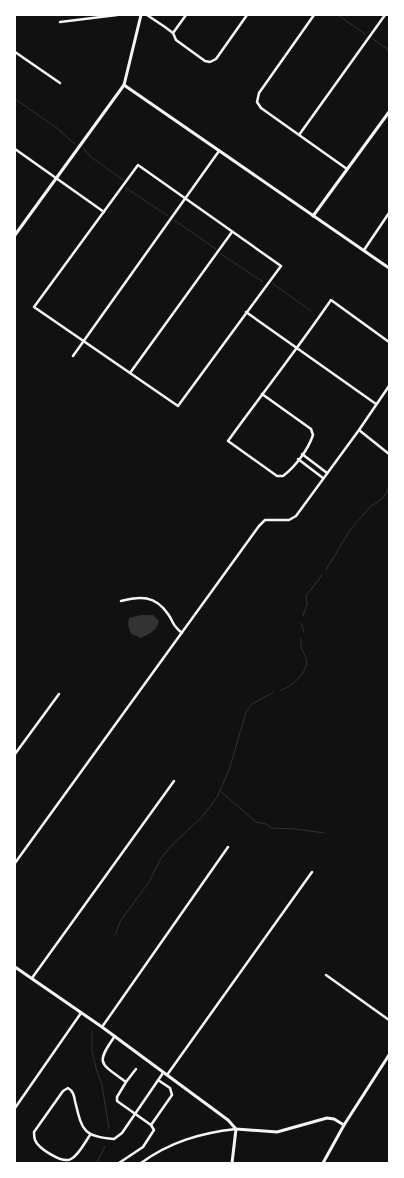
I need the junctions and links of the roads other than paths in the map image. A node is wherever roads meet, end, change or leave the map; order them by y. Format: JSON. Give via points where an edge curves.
{"nodes":[{"id":1,"x":117,"y":15,"type":"edge"},
{"id":2,"x":141,"y":15,"type":"edge"},
{"id":3,"x":147,"y":15,"type":"edge"},
{"id":4,"x":186,"y":15,"type":"edge"},
{"id":5,"x":247,"y":15,"type":"edge"},
{"id":6,"x":314,"y":15,"type":"edge"},
{"id":7,"x":385,"y":15,"type":"edge"},
{"id":8,"x":60,"y":22,"type":"dead end"},
{"id":9,"x":173,"y":33,"type":"junction"},
{"id":10,"x":15,"y":52,"type":"edge"},
{"id":11,"x":60,"y":83,"type":"dead end"},
{"id":12,"x":124,"y":85,"type":"junction"},
{"id":13,"x":389,"y":112,"type":"edge"},
{"id":14,"x":299,"y":135,"type":"junction"},
{"id":15,"x":15,"y":149,"type":"edge"},
{"id":16,"x":219,"y":151,"type":"junction"},
{"id":17,"x":347,"y":169,"type":"junction"},
{"id":18,"x":56,"y":178,"type":"junction"},
{"id":19,"x":185,"y":199,"type":"junction"},
{"id":20,"x":104,"y":212,"type":"junction"},
{"id":21,"x":389,"y":213,"type":"edge"},
{"id":22,"x":313,"y":216,"type":"junction"},
{"id":23,"x":232,"y":232,"type":"junction"},
{"id":24,"x":15,"y":235,"type":"edge"},
{"id":25,"x":364,"y":250,"type":"junction"},
{"id":26,"x":389,"y":268,"type":"edge"},
{"id":27,"x":246,"y":312,"type":"junction"},
{"id":28,"x":84,"y":340,"type":"junction"},
{"id":29,"x":389,"y":342,"type":"edge"},
{"id":30,"x":298,"y":347,"type":"junction"},
{"id":31,"x":73,"y":356,"type":"dead end"},
{"id":32,"x":130,"y":372,"type":"junction"},
{"id":33,"x":389,"y":386,"type":"edge"},
{"id":34,"x":262,"y":394,"type":"junction"},
{"id":35,"x":376,"y":404,"type":"junction"},
{"id":36,"x":359,"y":430,"type":"junction"},
{"id":37,"x":302,"y":454,"type":"junction"},
{"id":38,"x":389,"y":454,"type":"edge"},
{"id":39,"x":298,"y":460,"type":"junction"},
{"id":40,"x":327,"y":473,"type":"junction"},
{"id":41,"x":323,"y":478,"type":"junction"},
{"id":42,"x":121,"y":601,"type":"dead end"},
{"id":43,"x":182,"y":633,"type":"junction"},
{"id":44,"x":59,"y":694,"type":"dead end"},
{"id":45,"x":15,"y":754,"type":"edge"},
{"id":46,"x":174,"y":781,"type":"dead end"},
{"id":47,"x":228,"y":847,"type":"dead end"},
{"id":48,"x":15,"y":863,"type":"edge"},
{"id":49,"x":312,"y":872,"type":"dead end"},
{"id":50,"x":16,"y":968,"type":"edge"},
{"id":51,"x":326,"y":975,"type":"dead end"},
{"id":52,"x":32,"y":978,"type":"junction"},
{"id":53,"x":82,"y":1014,"type":"junction"},
{"id":54,"x":389,"y":1020,"type":"edge"},
{"id":55,"x":102,"y":1027,"type":"junction"},
{"id":56,"x":115,"y":1036,"type":"junction"},
{"id":57,"x":389,"y":1056,"type":"edge"},
{"id":58,"x":136,"y":1069,"type":"dead end"},
{"id":59,"x":163,"y":1072,"type":"junction"},
{"id":60,"x":167,"y":1076,"type":"junction"},
{"id":61,"x":158,"y":1080,"type":"junction"},
{"id":62,"x":126,"y":1082,"type":"junction"},
{"id":63,"x":15,"y":1108,"type":"edge"},
{"id":64,"x":135,"y":1114,"type":"junction"},
{"id":65,"x":151,"y":1125,"type":"junction"},
{"id":66,"x":344,"y":1125,"type":"junction"},
{"id":67,"x":236,"y":1129,"type":"junction"},
{"id":68,"x":90,"y":1134,"type":"junction"},
{"id":69,"x":119,"y":1163,"type":"edge"},
{"id":70,"x":141,"y":1163,"type":"edge"},
{"id":71,"x":232,"y":1163,"type":"edge"},
{"id":72,"x":323,"y":1163,"type":"edge"}],
"edges":[{"from":1,"to":8,"type":"street"},
{"from":2,"to":12,"type":"street"},
{"from":3,"to":9,"type":"street"},
{"from":4,"to":9,"type":"street"},
{"from":5,"to":9,"type":"street","via":[[216,59],[210,62],[176,40]]},
{"from":6,"to":14,"type":"street","via":[[259,93],[257,102]]},
{"from":7,"to":14,"type":"street"},
{"from":10,"to":11,"type":"street"},
{"from":12,"to":16,"type":"street"},
{"from":12,"to":18,"type":"street"},
{"from":13,"to":17,"type":"street"},
{"from":14,"to":17,"type":"street"},
{"from":15,"to":18,"type":"street"},
{"from":16,"to":19,"type":"street"},
{"from":16,"to":22,"type":"street"},
{"from":17,"to":22,"type":"street"},
{"from":18,"to":20,"type":"street"},
{"from":18,"to":24,"type":"street"},
{"from":19,"to":20,"type":"street","via":[[138,165]]},
{"from":19,"to":23,"type":"street"},
{"from":19,"to":28,"type":"street"},
{"from":20,"to":28,"type":"street","via":[[34,307]]},
{"from":21,"to":25,"type":"street"},
{"from":22,"to":25,"type":"street"},
{"from":23,"to":27,"type":"street","via":[[281,266]]},
{"from":23,"to":32,"type":"street"},
{"from":25,"to":26,"type":"street"},
{"from":27,"to":30,"type":"street"},
{"from":27,"to":32,"type":"street","via":[[178,406]]},
{"from":28,"to":31,"type":"street"},
{"from":28,"to":32,"type":"street"},
{"from":29,"to":30,"type":"street","via":[[331,300]]},
{"from":30,"to":34,"type":"street"},
{"from":30,"to":35,"type":"street"},
{"from":33,"to":35,"type":"street"},
{"from":34,"to":37,"type":"street","via":[[311,429],[313,435]]},
{"from":34,"to":39,"type":"street","via":[[228,441],[277,476],[290,471]]},
{"from":35,"to":36,"type":"street"},
{"from":36,"to":38,"type":"street"},
{"from":36,"to":40,"type":"street"},
{"from":37,"to":39,"type":"street"},
{"from":37,"to":40,"type":"street"},
{"from":39,"to":41,"type":"street"},
{"from":40,"to":41,"type":"street"},
{"from":41,"to":43,"type":"street","via":[[296,516],[289,520],[265,520],[259,526]]},
{"from":42,"to":43,"type":"street","via":[[148,598],[161,606],[173,626]]},
{"from":43,"to":48,"type":"street"},
{"from":44,"to":45,"type":"street"},
{"from":46,"to":52,"type":"street"},
{"from":47,"to":55,"type":"street"},
{"from":49,"to":60,"type":"street"},
{"from":50,"to":52,"type":"street"},
{"from":51,"to":54,"type":"street"},
{"from":52,"to":53,"type":"street"},
{"from":53,"to":55,"type":"street"},
{"from":53,"to":63,"type":"street"},
{"from":55,"to":56,"type":"street"},
{"from":56,"to":59,"type":"street"},
{"from":56,"to":62,"type":"street","via":[[102,1060]]},
{"from":57,"to":66,"type":"street"},
{"from":58,"to":62,"type":"street"},
{"from":59,"to":60,"type":"street"},
{"from":59,"to":61,"type":"street"},
{"from":60,"to":67,"type":"street"},
{"from":61,"to":64,"type":"street"},
{"from":61,"to":65,"type":"street","via":[[170,1088],[172,1095]]},
{"from":62,"to":64,"type":"street","via":[[117,1101]]},
{"from":64,"to":65,"type":"street"},
{"from":64,"to":68,"type":"street","via":[[114,1139]]},
{"from":65,"to":69,"type":"street","via":[[154,1130],[143,1147]]},
{"from":66,"to":67,"type":"street","via":[[327,1118],[277,1132]]},
{"from":66,"to":72,"type":"street"},
{"from":67,"to":70,"type":"street","via":[[192,1137],[161,1149]]},
{"from":67,"to":71,"type":"street"},
{"from":68,"to":68,"type":"street","via":[[66,1161],[40,1146],[34,1132],[68,1088],[74,1094],[83,1129]]}]}
